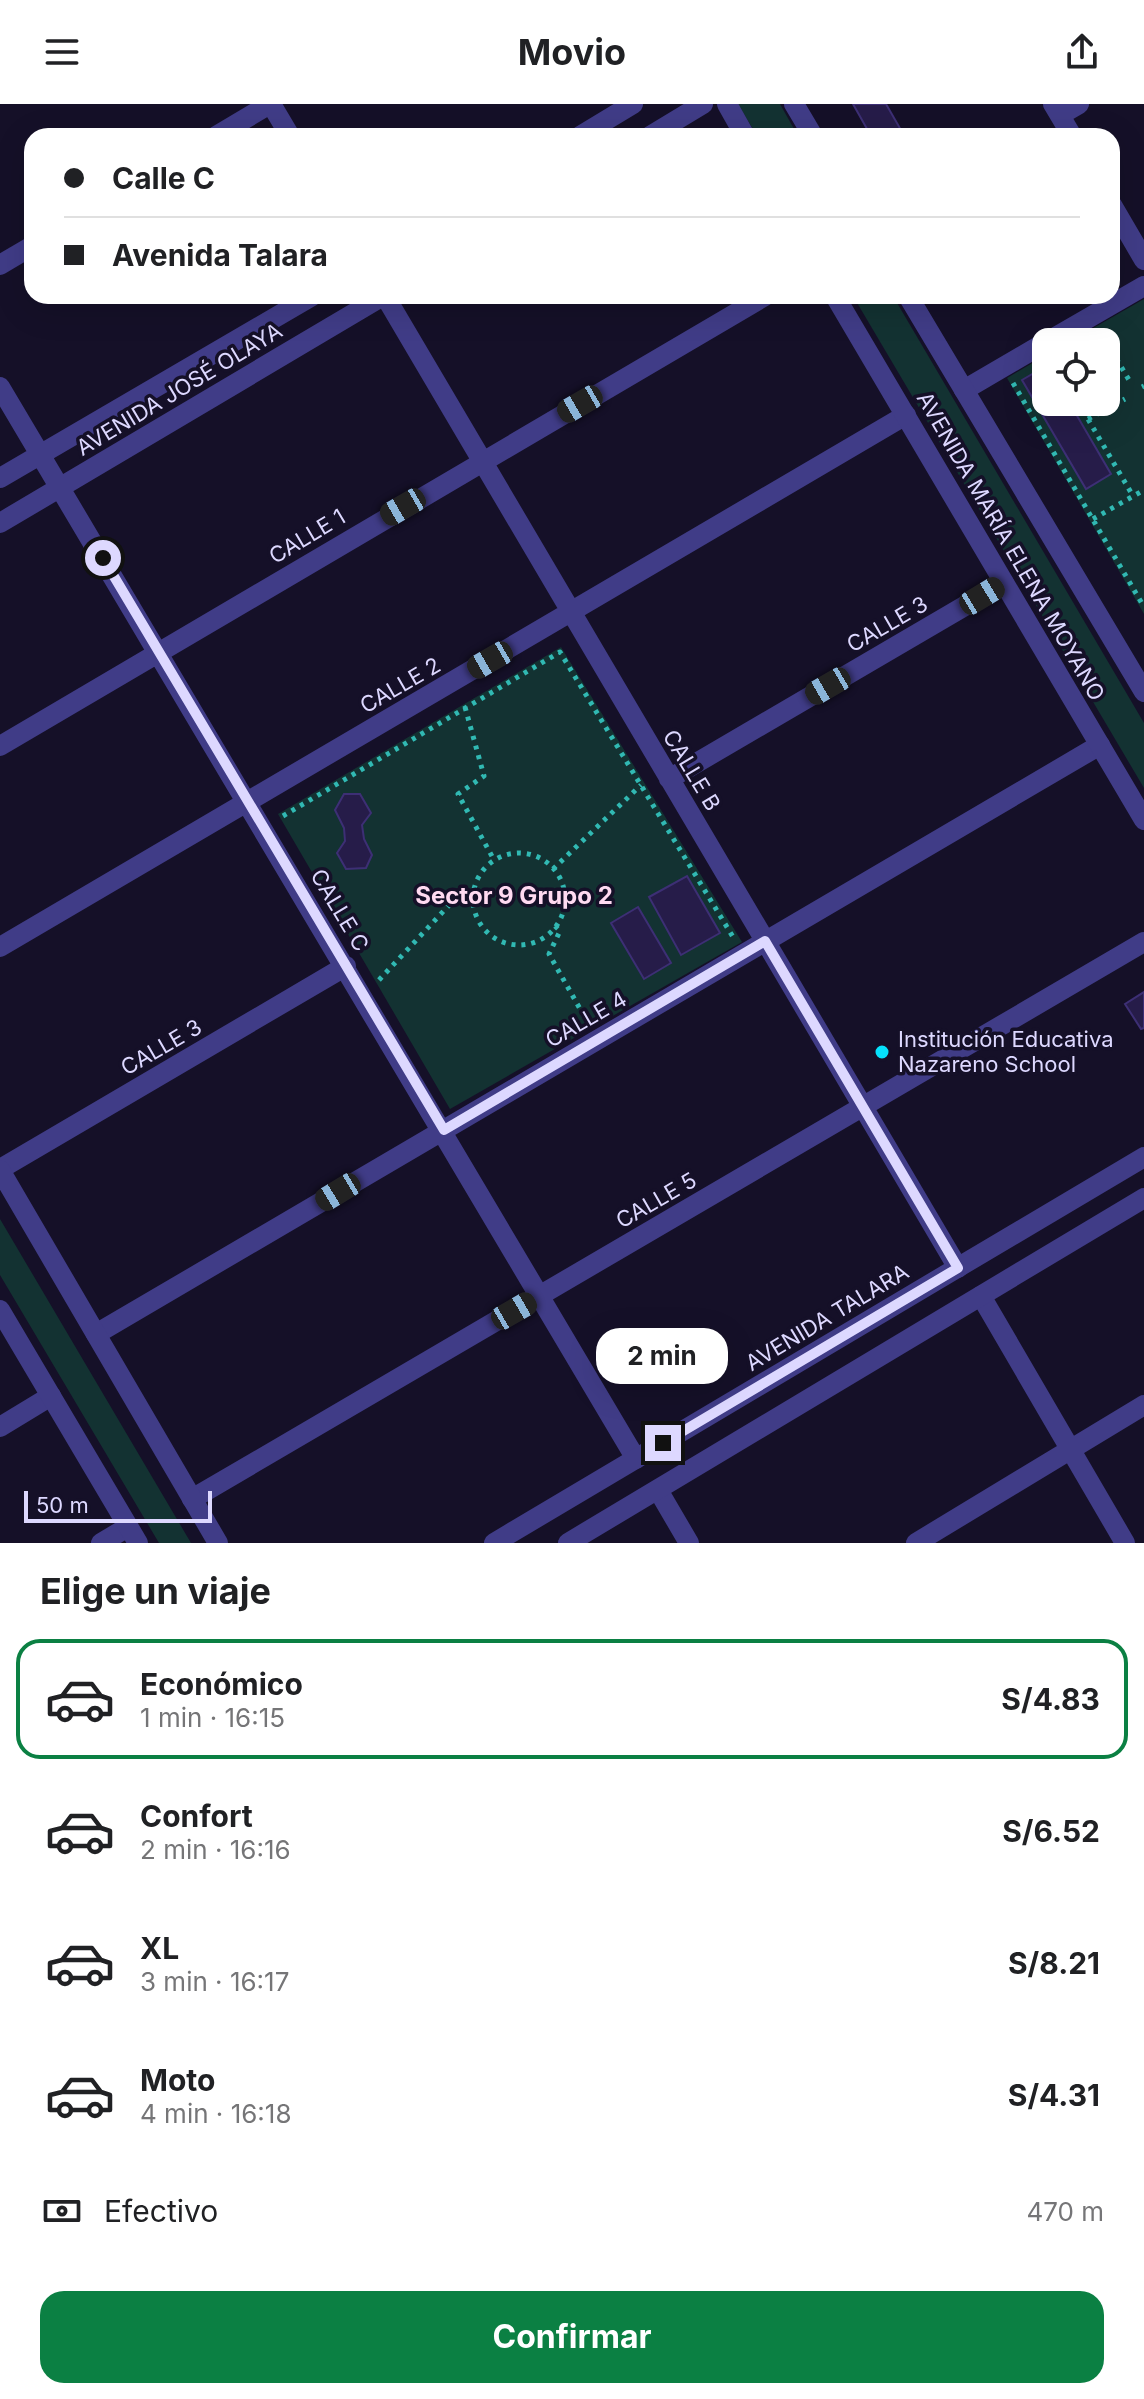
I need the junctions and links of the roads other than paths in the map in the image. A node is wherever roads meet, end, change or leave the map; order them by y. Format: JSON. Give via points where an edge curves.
{"nodes":[{"id":1,"x":271,"y":104,"type":"edge"},
{"id":2,"x":633,"y":104,"type":"edge"},
{"id":3,"x":703,"y":104,"type":"edge"},
{"id":4,"x":727,"y":104,"type":"edge"},
{"id":5,"x":794,"y":104,"type":"edge"},
{"id":6,"x":1079,"y":104,"type":"edge"},
{"id":7,"x":1056,"y":110,"type":"edge"},
{"id":8,"x":230,"y":128,"type":"edge"},
{"id":9,"x":285,"y":128,"type":"edge"},
{"id":10,"x":593,"y":128,"type":"edge"},
{"id":11,"x":663,"y":128,"type":"edge"},
{"id":12,"x":740,"y":128,"type":"edge"},
{"id":13,"x":808,"y":128,"type":"edge"},
{"id":14,"x":1067,"y":128,"type":"edge"},
{"id":15,"x":1120,"y":219,"type":"edge"},
{"id":16,"x":24,"y":251,"type":"edge"},
{"id":17,"x":1144,"y":260,"type":"edge"},
{"id":18,"x":0,"y":265,"type":"edge"},
{"id":19,"x":1144,"y":286,"type":"edge"},
{"id":20,"x":1120,"y":300,"type":"edge"},
{"id":21,"x":298,"y":304,"type":"edge"},
{"id":22,"x":370,"y":304,"type":"edge"},
{"id":23,"x":389,"y":304,"type":"edge"},
{"id":24,"x":751,"y":304,"type":"edge"},
{"id":25,"x":840,"y":304,"type":"edge"},
{"id":26,"x":913,"y":304,"type":"edge"},
{"id":27,"x":1112,"y":304,"type":"edge"},
{"id":28,"x":1070,"y":328,"type":"edge"},
{"id":29,"x":1032,"y":350,"type":"edge"},
{"id":30,"x":0,"y":387,"type":"edge"},
{"id":31,"x":964,"y":390,"type":"junction"},
{"id":32,"x":906,"y":415,"type":"junction"},
{"id":33,"x":40,"y":454,"type":"junction"},
{"id":34,"x":483,"y":462,"type":"junction"},
{"id":35,"x":0,"y":478,"type":"edge"},
{"id":36,"x":60,"y":487,"type":"junction"},
{"id":37,"x":0,"y":523,"type":"edge"},
{"id":38,"x":1004,"y":583,"type":"junction"},
{"id":39,"x":571,"y":612,"type":"junction"},
{"id":40,"x":159,"y":653,"type":"junction"},
{"id":41,"x":1144,"y":692,"type":"edge"},
{"id":42,"x":1100,"y":745,"type":"junction"},
{"id":43,"x":0,"y":746,"type":"edge"},
{"id":44,"x":669,"y":779,"type":"junction"},
{"id":45,"x":248,"y":802,"type":"junction"},
{"id":46,"x":1144,"y":820,"type":"edge"},
{"id":47,"x":765,"y":941,"type":"junction"},
{"id":48,"x":1144,"y":942,"type":"edge"},
{"id":49,"x":0,"y":947,"type":"edge"},
{"id":50,"x":346,"y":966,"type":"junction"},
{"id":51,"x":863,"y":1107,"type":"junction"},
{"id":52,"x":444,"y":1130,"type":"junction"},
{"id":53,"x":1144,"y":1157,"type":"edge"},
{"id":54,"x":0,"y":1170,"type":"edge"},
{"id":55,"x":1144,"y":1198,"type":"edge"},
{"id":56,"x":958,"y":1268,"type":"junction"},
{"id":57,"x":540,"y":1295,"type":"junction"},
{"id":58,"x":981,"y":1296,"type":"junction"},
{"id":59,"x":0,"y":1310,"type":"edge"},
{"id":60,"x":96,"y":1334,"type":"junction"},
{"id":61,"x":51,"y":1396,"type":"junction"},
{"id":62,"x":1144,"y":1405,"type":"edge"},
{"id":63,"x":0,"y":1427,"type":"edge"},
{"id":64,"x":1070,"y":1448,"type":"junction"},
{"id":65,"x":636,"y":1459,"type":"junction"},
{"id":66,"x":658,"y":1490,"type":"junction"},
{"id":67,"x":192,"y":1499,"type":"junction"},
{"id":68,"x":133,"y":1535,"type":"edge"},
{"id":69,"x":101,"y":1543,"type":"edge"},
{"id":70,"x":218,"y":1543,"type":"edge"},
{"id":71,"x":494,"y":1543,"type":"edge"},
{"id":72,"x":568,"y":1543,"type":"edge"},
{"id":73,"x":689,"y":1543,"type":"edge"},
{"id":74,"x":916,"y":1543,"type":"edge"},
{"id":75,"x":1125,"y":1543,"type":"edge"}],
"edges":[{"from":1,"to":8,"type":"street"},
{"from":1,"to":9,"type":"street"},
{"from":2,"to":10,"type":"street"},
{"from":3,"to":11,"type":"street"},
{"from":4,"to":12,"type":"street"},
{"from":5,"to":13,"type":"street"},
{"from":6,"to":7,"type":"street"},
{"from":7,"to":14,"type":"street"},
{"from":15,"to":17,"type":"street"},
{"from":16,"to":18,"type":"street"},
{"from":19,"to":20,"type":"street"},
{"from":21,"to":33,"type":"street","name":"AVENIDA JOSÉ OLAYA"},
{"from":22,"to":36,"type":"street","name":"AVENIDA JOSÉ OLAYA"},
{"from":23,"to":34,"type":"street","name":"CALLE B"},
{"from":24,"to":34,"type":"street","name":"CALLE 1"},
{"from":25,"to":32,"type":"street","name":"AVENIDA MARÍA ELENA MOYANO"},
{"from":26,"to":31,"type":"street","name":"AVENIDA MARÍA ELENA MOYANO"},
{"from":27,"to":28,"type":"street"},
{"from":29,"to":31,"type":"street"},
{"from":30,"to":33,"type":"street","name":"CALLE C"},
{"from":31,"to":41,"type":"street","name":"AVENIDA MARÍA ELENA MOYANO"},
{"from":32,"to":38,"type":"street","name":"AVENIDA MARÍA ELENA MOYANO"},
{"from":32,"to":39,"type":"street","name":"CALLE 2"},
{"from":33,"to":35,"type":"street","name":"AVENIDA JOSÉ OLAYA"},
{"from":33,"to":36,"type":"street","name":"CALLE C"},
{"from":34,"to":39,"type":"street","name":"CALLE B"},
{"from":34,"to":40,"type":"street","name":"CALLE 1"},
{"from":36,"to":37,"type":"street","name":"AVENIDA JOSÉ OLAYA"},
{"from":36,"to":40,"type":"street","name":"CALLE C"},
{"from":38,"to":42,"type":"street","name":"AVENIDA MARÍA ELENA MOYANO"},
{"from":38,"to":44,"type":"street","name":"CALLE 3"},
{"from":39,"to":44,"type":"street","name":"CALLE B"},
{"from":39,"to":45,"type":"street","name":"CALLE 2"},
{"from":40,"to":43,"type":"street","name":"CALLE 1"},
{"from":40,"to":45,"type":"street","name":"CALLE C"},
{"from":42,"to":46,"type":"street","name":"AVENIDA MARÍA ELENA MOYANO"},
{"from":42,"to":47,"type":"street","name":"CALLE 4"},
{"from":44,"to":47,"type":"street","name":"CALLE B"},
{"from":45,"to":49,"type":"street","name":"CALLE 2"},
{"from":45,"to":50,"type":"street","name":"CALLE C"},
{"from":47,"to":51,"type":"street","name":"CALLE B"},
{"from":47,"to":52,"type":"street","name":"CALLE 4"},
{"from":48,"to":51,"type":"street","name":"CALLE 5"},
{"from":50,"to":52,"type":"street","name":"CALLE C"},
{"from":50,"to":54,"type":"street","name":"CALLE 3"},
{"from":51,"to":56,"type":"street","name":"CALLE B"},
{"from":51,"to":57,"type":"street","name":"CALLE 5"},
{"from":52,"to":57,"type":"street","name":"CALLE C"},
{"from":52,"to":60,"type":"street","name":"CALLE 4"},
{"from":53,"to":56,"type":"street","name":"AVENIDA TALARA"},
{"from":54,"to":60,"type":"street"},
{"from":55,"to":58,"type":"street"},
{"from":56,"to":65,"type":"street","name":"AVENIDA TALARA"},
{"from":57,"to":65,"type":"street","name":"CALLE C"},
{"from":57,"to":67,"type":"street","name":"CALLE 5"},
{"from":58,"to":64,"type":"street"},
{"from":58,"to":66,"type":"street"},
{"from":59,"to":61,"type":"street"},
{"from":60,"to":67,"type":"street"},
{"from":61,"to":63,"type":"street"},
{"from":61,"to":68,"type":"street"},
{"from":62,"to":64,"type":"street"},
{"from":64,"to":74,"type":"street"},
{"from":64,"to":75,"type":"street"},
{"from":65,"to":71,"type":"street","name":"AVENIDA TALARA"},
{"from":66,"to":72,"type":"street"},
{"from":66,"to":73,"type":"street"},
{"from":67,"to":70,"type":"street"},
{"from":68,"to":69,"type":"street"}]}
